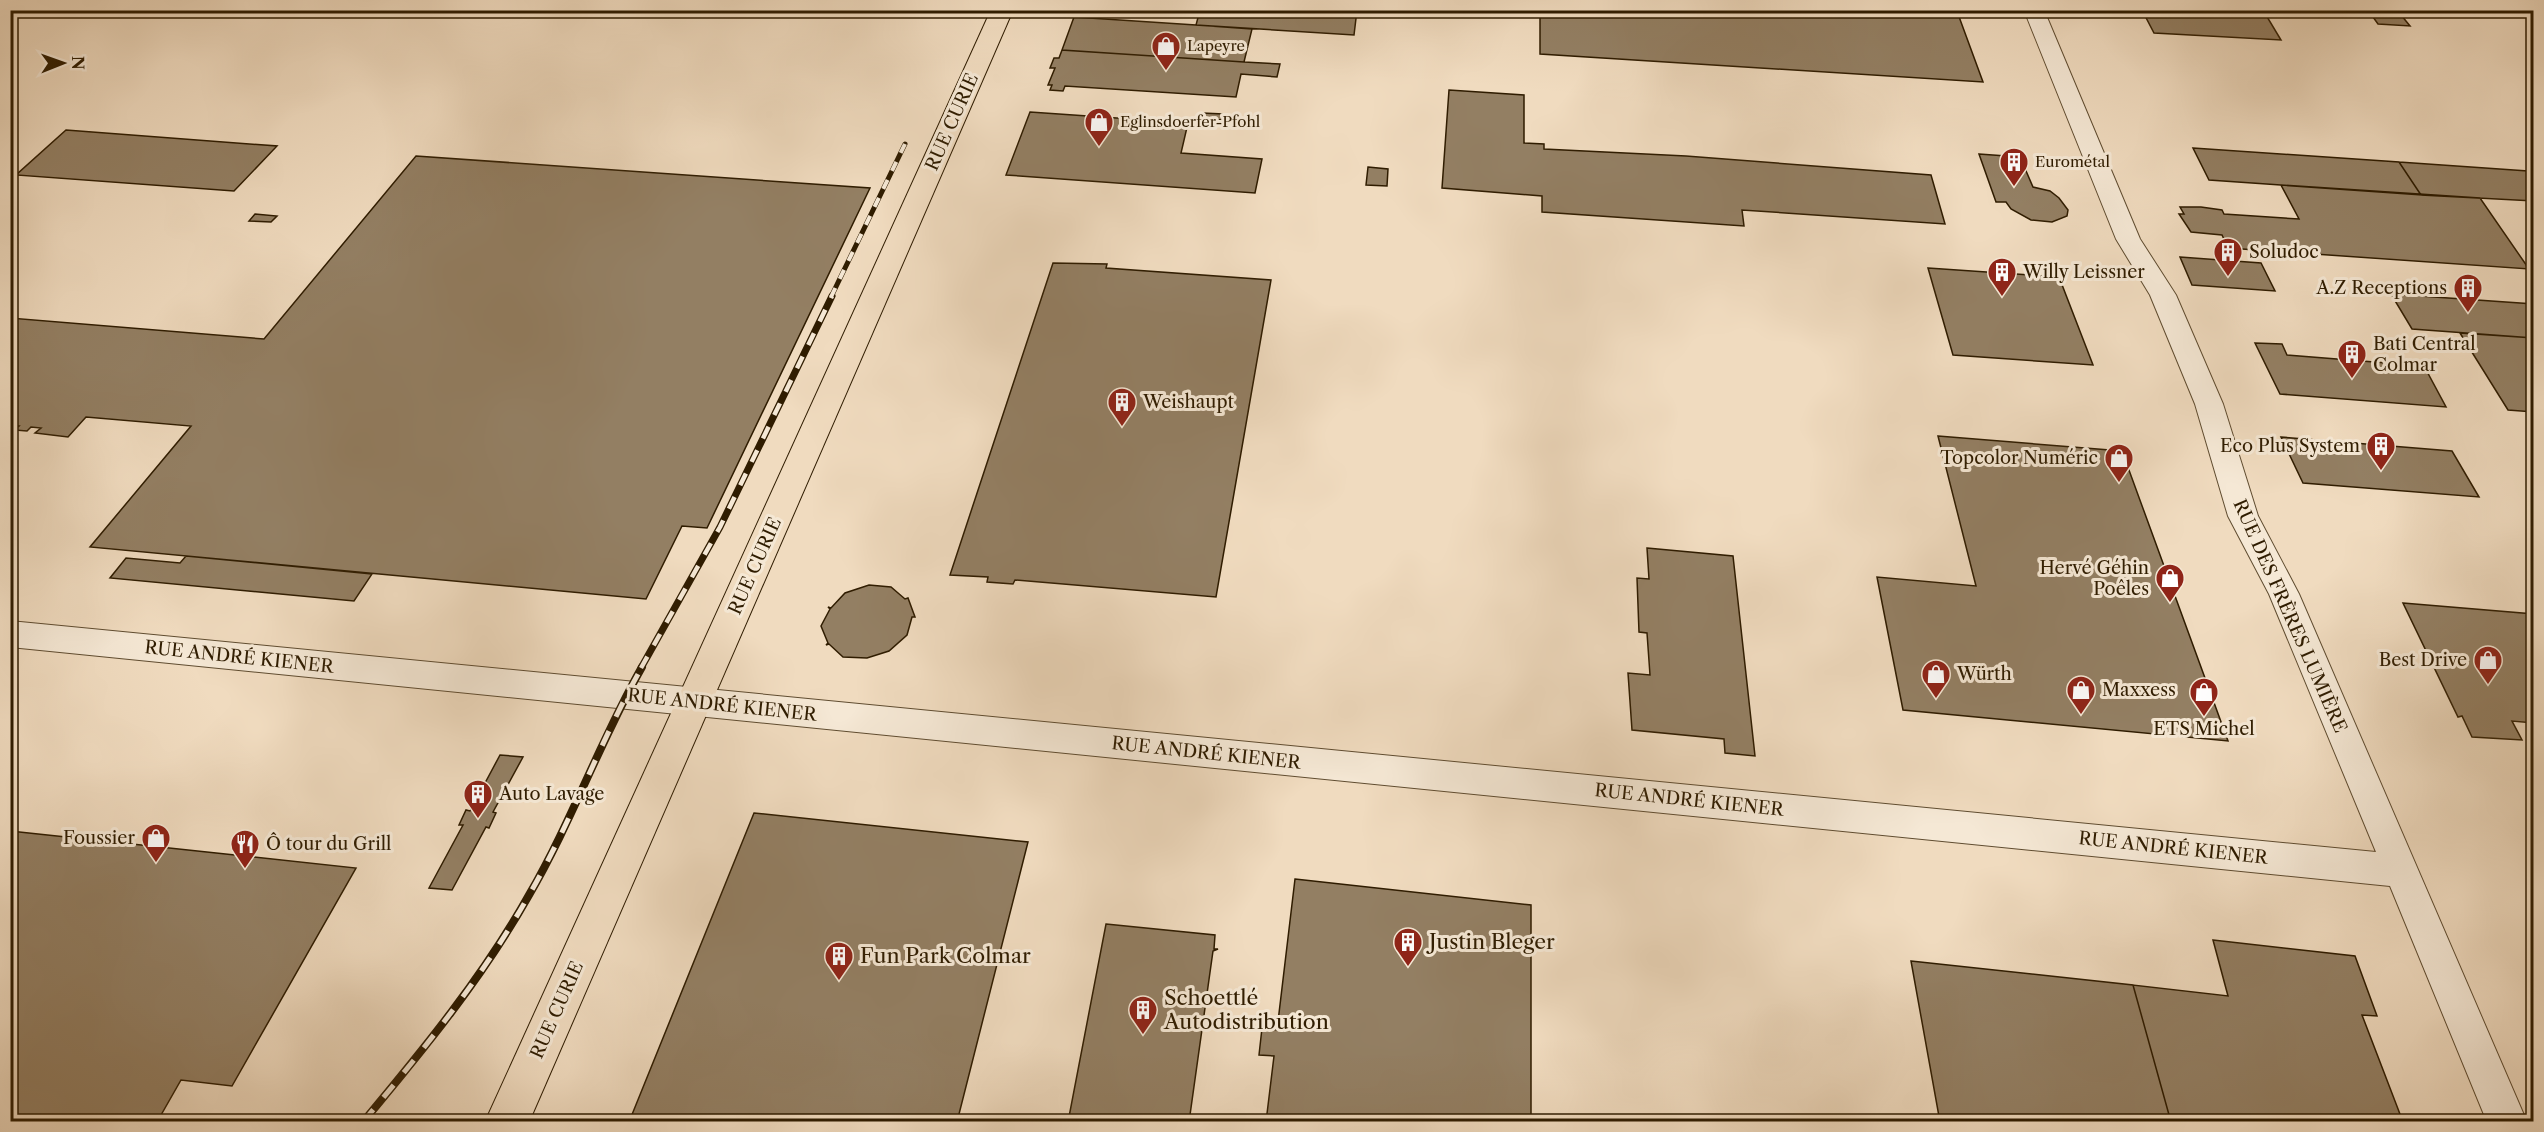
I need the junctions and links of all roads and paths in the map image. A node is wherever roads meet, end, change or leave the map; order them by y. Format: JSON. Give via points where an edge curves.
{"nodes":[{"id":1,"x":1002,"y":10,"type":"edge"},
{"id":2,"x":2034,"y":10,"type":"edge"},
{"id":3,"x":10,"y":634,"type":"edge"},
{"id":4,"x":695,"y":702,"type":"junction"},
{"id":5,"x":2401,"y":871,"type":"junction"},
{"id":6,"x":507,"y":1122,"type":"edge"},
{"id":7,"x":2507,"y":1122,"type":"edge"}],
"edges":[{"from":1,"to":4,"type":"main road","name":"RUE CURIE"},
{"from":2,"to":5,"type":"street","name":"RUE DES FRÈRES LUMIÈRE","via":[[2128,239],[2163,295],[2209,404],[2243,516],[2284,594]]},
{"from":3,"to":4,"type":"street","name":"RUE ANDRÉ KIENER"},
{"from":4,"to":5,"type":"street","name":"RUE ANDRÉ KIENER"},
{"from":4,"to":6,"type":"main road","name":"RUE CURIE"},
{"from":5,"to":7,"type":"street","name":"RUE DES FRÈRES LUMIÈRE"}]}
